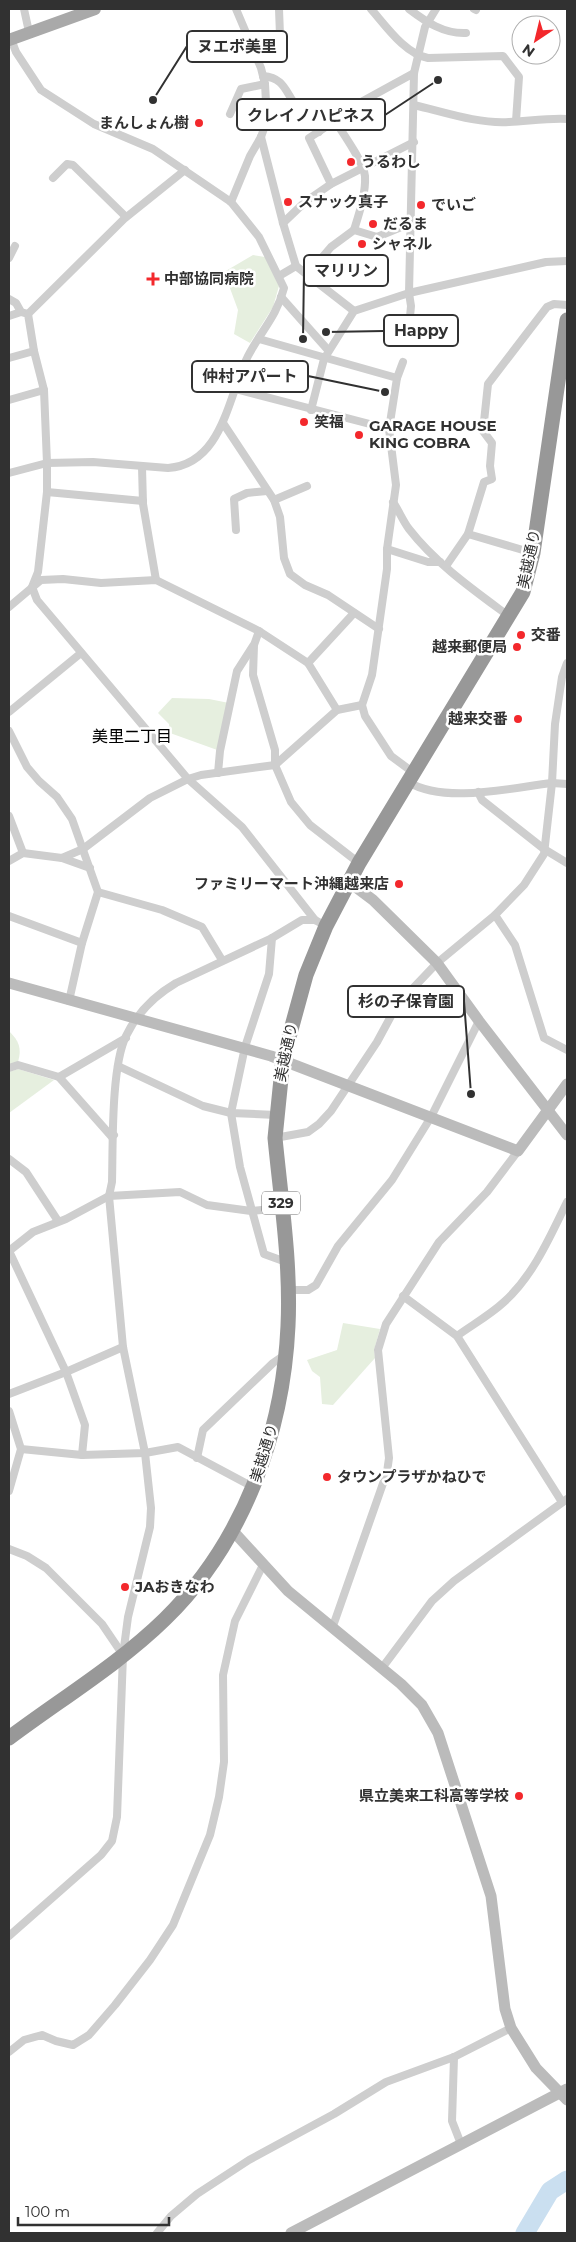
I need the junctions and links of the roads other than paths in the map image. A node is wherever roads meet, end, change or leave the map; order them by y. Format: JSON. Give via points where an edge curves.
{"nodes":[{"id":1,"x":24,"y":9,"type":"edge"},
{"id":2,"x":94,"y":9,"type":"edge"},
{"id":3,"x":236,"y":9,"type":"edge"},
{"id":4,"x":279,"y":9,"type":"edge"},
{"id":5,"x":371,"y":9,"type":"edge"},
{"id":6,"x":409,"y":9,"type":"edge"},
{"id":7,"x":436,"y":9,"type":"edge"},
{"id":8,"x":428,"y":23,"type":"junction"},
{"id":9,"x":29,"y":32,"type":"junction"},
{"id":10,"x":466,"y":33,"type":"dead end"},
{"id":11,"x":280,"y":35,"type":"dead end"},
{"id":12,"x":10,"y":39,"type":"edge"},
{"id":13,"x":419,"y":56,"type":"junction"},
{"id":14,"x":414,"y":73,"type":"junction"},
{"id":15,"x":264,"y":80,"type":"junction"},
{"id":16,"x":414,"y":105,"type":"junction"},
{"id":17,"x":230,"y":114,"type":"dead end"},
{"id":18,"x":567,"y":119,"type":"edge"},
{"id":19,"x":335,"y":121,"type":"junction"},
{"id":20,"x":516,"y":121,"type":"junction"},
{"id":21,"x":319,"y":132,"type":"junction"},
{"id":22,"x":261,"y":137,"type":"junction"},
{"id":23,"x":414,"y":142,"type":"junction"},
{"id":24,"x":362,"y":168,"type":"junction"},
{"id":25,"x":185,"y":170,"type":"junction"},
{"id":26,"x":53,"y":178,"type":"dead end"},
{"id":27,"x":331,"y":184,"type":"junction"},
{"id":28,"x":231,"y":202,"type":"junction"},
{"id":29,"x":126,"y":217,"type":"junction"},
{"id":30,"x":282,"y":223,"type":"junction"},
{"id":31,"x":411,"y":223,"type":"junction"},
{"id":32,"x":354,"y":230,"type":"junction"},
{"id":33,"x":15,"y":246,"type":"dead end"},
{"id":34,"x":9,"y":258,"type":"edge"},
{"id":35,"x":567,"y":262,"type":"edge"},
{"id":36,"x":296,"y":266,"type":"junction"},
{"id":37,"x":308,"y":274,"type":"junction"},
{"id":38,"x":279,"y":276,"type":"junction"},
{"id":39,"x":409,"y":293,"type":"junction"},
{"id":40,"x":281,"y":297,"type":"junction"},
{"id":41,"x":9,"y":299,"type":"edge"},
{"id":42,"x":567,"y":305,"type":"edge"},
{"id":43,"x":354,"y":312,"type":"junction"},
{"id":44,"x":24,"y":313,"type":"junction"},
{"id":45,"x":9,"y":316,"type":"edge"},
{"id":46,"x":567,"y":320,"type":"edge"},
{"id":47,"x":408,"y":338,"type":"dead end"},
{"id":48,"x":259,"y":339,"type":"junction"},
{"id":49,"x":328,"y":350,"type":"junction"},
{"id":50,"x":34,"y":351,"type":"junction"},
{"id":51,"x":9,"y":358,"type":"edge"},
{"id":52,"x":324,"y":359,"type":"junction"},
{"id":53,"x":403,"y":362,"type":"dead end"},
{"id":54,"x":397,"y":378,"type":"junction"},
{"id":55,"x":235,"y":389,"type":"junction"},
{"id":56,"x":44,"y":390,"type":"junction"},
{"id":57,"x":9,"y":400,"type":"edge"},
{"id":58,"x":311,"y":410,"type":"junction"},
{"id":59,"x":223,"y":423,"type":"junction"},
{"id":60,"x":389,"y":428,"type":"junction"},
{"id":61,"x":47,"y":463,"type":"junction"},
{"id":62,"x":142,"y":467,"type":"junction"},
{"id":63,"x":9,"y":473,"type":"edge"},
{"id":64,"x":307,"y":486,"type":"dead end"},
{"id":65,"x":267,"y":491,"type":"junction"},
{"id":66,"x":47,"y":492,"type":"junction"},
{"id":67,"x":274,"y":500,"type":"junction"},
{"id":68,"x":143,"y":501,"type":"junction"},
{"id":69,"x":393,"y":502,"type":"junction"},
{"id":70,"x":236,"y":530,"type":"dead end"},
{"id":71,"x":468,"y":534,"type":"junction"},
{"id":72,"x":387,"y":549,"type":"junction"},
{"id":73,"x":532,"y":552,"type":"junction"},
{"id":74,"x":443,"y":564,"type":"junction"},
{"id":75,"x":156,"y":580,"type":"junction"},
{"id":76,"x":32,"y":588,"type":"junction"},
{"id":77,"x":9,"y":607,"type":"edge"},
{"id":78,"x":354,"y":613,"type":"junction"},
{"id":79,"x":510,"y":616,"type":"junction"},
{"id":80,"x":379,"y":629,"type":"junction"},
{"id":81,"x":259,"y":631,"type":"junction"},
{"id":82,"x":254,"y":645,"type":"junction"},
{"id":83,"x":81,"y":653,"type":"junction"},
{"id":84,"x":308,"y":664,"type":"junction"},
{"id":85,"x":567,"y":664,"type":"edge"},
{"id":86,"x":362,"y":705,"type":"junction"},
{"id":87,"x":337,"y":710,"type":"junction"},
{"id":88,"x":9,"y":712,"type":"edge"},
{"id":89,"x":9,"y":732,"type":"edge"},
{"id":90,"x":275,"y":765,"type":"junction"},
{"id":91,"x":218,"y":773,"type":"junction"},
{"id":92,"x":411,"y":777,"type":"junction"},
{"id":93,"x":188,"y":779,"type":"junction"},
{"id":94,"x":552,"y":783,"type":"junction"},
{"id":95,"x":567,"y":784,"type":"edge"},
{"id":96,"x":478,"y":792,"type":"junction"},
{"id":97,"x":9,"y":816,"type":"edge"},
{"id":98,"x":83,"y":849,"type":"junction"},
{"id":99,"x":544,"y":849,"type":"junction"},
{"id":100,"x":23,"y":853,"type":"junction"},
{"id":101,"x":62,"y":858,"type":"junction"},
{"id":102,"x":9,"y":861,"type":"edge"},
{"id":103,"x":360,"y":863,"type":"junction"},
{"id":104,"x":567,"y":863,"type":"edge"},
{"id":105,"x":90,"y":868,"type":"junction"},
{"id":106,"x":349,"y":882,"type":"junction"},
{"id":107,"x":98,"y":892,"type":"junction"},
{"id":108,"x":494,"y":915,"type":"junction"},
{"id":109,"x":9,"y":916,"type":"edge"},
{"id":110,"x":321,"y":923,"type":"junction"},
{"id":111,"x":272,"y":938,"type":"junction"},
{"id":112,"x":82,"y":943,"type":"junction"},
{"id":113,"x":222,"y":960,"type":"junction"},
{"id":114,"x":437,"y":964,"type":"junction"},
{"id":115,"x":9,"y":983,"type":"edge"},
{"id":116,"x":69,"y":1001,"type":"junction"},
{"id":117,"x":136,"y":1020,"type":"junction"},
{"id":118,"x":479,"y":1022,"type":"junction"},
{"id":119,"x":126,"y":1038,"type":"junction"},
{"id":120,"x":245,"y":1047,"type":"junction"},
{"id":121,"x":567,"y":1050,"type":"edge"},
{"id":122,"x":283,"y":1059,"type":"junction"},
{"id":123,"x":118,"y":1066,"type":"junction"},
{"id":124,"x":9,"y":1068,"type":"edge"},
{"id":125,"x":59,"y":1077,"type":"junction"},
{"id":126,"x":567,"y":1084,"type":"edge"},
{"id":127,"x":347,"y":1086,"type":"junction"},
{"id":128,"x":548,"y":1110,"type":"junction"},
{"id":129,"x":231,"y":1113,"type":"junction"},
{"id":130,"x":276,"y":1115,"type":"junction"},
{"id":131,"x":431,"y":1117,"type":"junction"},
{"id":132,"x":567,"y":1135,"type":"edge"},
{"id":133,"x":114,"y":1136,"type":"junction"},
{"id":134,"x":276,"y":1138,"type":"junction"},
{"id":135,"x":518,"y":1151,"type":"junction"},
{"id":136,"x":9,"y":1159,"type":"edge"},
{"id":137,"x":109,"y":1196,"type":"junction"},
{"id":138,"x":567,"y":1202,"type":"edge"},
{"id":139,"x":281,"y":1208,"type":"junction"},
{"id":140,"x":251,"y":1211,"type":"junction"},
{"id":141,"x":58,"y":1221,"type":"junction"},
{"id":142,"x":9,"y":1251,"type":"edge"},
{"id":143,"x":286,"y":1262,"type":"junction"},
{"id":144,"x":288,"y":1290,"type":"junction"},
{"id":145,"x":403,"y":1296,"type":"junction"},
{"id":146,"x":457,"y":1336,"type":"junction"},
{"id":147,"x":123,"y":1347,"type":"junction"},
{"id":148,"x":286,"y":1354,"type":"junction"},
{"id":149,"x":66,"y":1372,"type":"junction"},
{"id":150,"x":9,"y":1394,"type":"edge"},
{"id":151,"x":9,"y":1411,"type":"edge"},
{"id":152,"x":20,"y":1449,"type":"junction"},
{"id":153,"x":145,"y":1453,"type":"junction"},
{"id":154,"x":82,"y":1455,"type":"junction"},
{"id":155,"x":197,"y":1458,"type":"junction"},
{"id":156,"x":253,"y":1487,"type":"junction"},
{"id":157,"x":9,"y":1491,"type":"edge"},
{"id":158,"x":565,"y":1500,"type":"edge"},
{"id":159,"x":233,"y":1531,"type":"junction"},
{"id":160,"x":9,"y":1548,"type":"edge"},
{"id":161,"x":263,"y":1565,"type":"junction"},
{"id":162,"x":333,"y":1626,"type":"junction"},
{"id":163,"x":123,"y":1655,"type":"junction"},
{"id":164,"x":382,"y":1668,"type":"junction"},
{"id":165,"x":9,"y":1738,"type":"edge"},
{"id":166,"x":9,"y":1936,"type":"edge"},
{"id":167,"x":511,"y":2028,"type":"junction"},
{"id":168,"x":9,"y":2052,"type":"edge"},
{"id":169,"x":454,"y":2056,"type":"junction"},
{"id":170,"x":565,"y":2094,"type":"edge"},
{"id":171,"x":461,"y":2144,"type":"junction"},
{"id":172,"x":157,"y":2233,"type":"edge"},
{"id":173,"x":291,"y":2233,"type":"edge"}],
"edges":[{"from":1,"to":9,"type":"street"},
{"from":2,"to":9,"type":"main road"},
{"from":3,"to":15,"type":"street"},
{"from":4,"to":11,"type":"street"},
{"from":5,"to":13,"type":"street","via":[[404,45]]},
{"from":6,"to":8,"type":"street"},
{"from":7,"to":8,"type":"street"},
{"from":8,"to":10,"type":"street","via":[[454,33]]},
{"from":8,"to":13,"type":"street"},
{"from":9,"to":12,"type":"main road"},
{"from":12,"to":25,"type":"street","via":[[41,90],[94,124],[153,149]]},
{"from":13,"to":14,"type":"street"},
{"from":13,"to":20,"type":"street","via":[[503,56],[519,77]]},
{"from":14,"to":16,"type":"street"},
{"from":14,"to":19,"type":"street","via":[[352,107]]},
{"from":15,"to":17,"type":"street","via":[[241,89]]},
{"from":15,"to":21,"type":"street","via":[[274,77],[284,86],[296,106]]},
{"from":15,"to":22,"type":"street","via":[[267,120]]},
{"from":16,"to":20,"type":"street","via":[[491,121]]},
{"from":16,"to":23,"type":"street"},
{"from":18,"to":20,"type":"street"},
{"from":19,"to":21,"type":"street"},
{"from":19,"to":24,"type":"street"},
{"from":21,"to":27,"type":"street","via":[[309,138]]},
{"from":22,"to":28,"type":"street"},
{"from":22,"to":30,"type":"street"},
{"from":23,"to":24,"type":"street"},
{"from":23,"to":31,"type":"street"},
{"from":24,"to":27,"type":"street"},
{"from":24,"to":32,"type":"street","via":[[364,188]]},
{"from":25,"to":28,"type":"street"},
{"from":25,"to":29,"type":"street"},
{"from":26,"to":29,"type":"street","via":[[68,164],[73,165]]},
{"from":27,"to":30,"type":"street"},
{"from":28,"to":38,"type":"street","via":[[259,237]]},
{"from":29,"to":44,"type":"street"},
{"from":30,"to":36,"type":"street"},
{"from":31,"to":32,"type":"street","via":[[377,237]]},
{"from":31,"to":39,"type":"street"},
{"from":32,"to":37,"type":"street","via":[[331,247]]},
{"from":33,"to":34,"type":"street"},
{"from":35,"to":39,"type":"street","via":[[546,262]]},
{"from":36,"to":37,"type":"street"},
{"from":36,"to":38,"type":"street"},
{"from":37,"to":43,"type":"street"},
{"from":38,"to":40,"type":"street","via":[[284,288]]},
{"from":39,"to":43,"type":"street"},
{"from":39,"to":47,"type":"street"},
{"from":40,"to":48,"type":"street","via":[[279,307]]},
{"from":40,"to":49,"type":"street"},
{"from":41,"to":44,"type":"street"},
{"from":42,"to":71,"type":"street","via":[[547,307],[488,384],[483,432],[492,443],[492,479],[484,482]]},
{"from":43,"to":49,"type":"street"},
{"from":44,"to":45,"type":"street"},
{"from":44,"to":50,"type":"street"},
{"from":46,"to":73,"type":"highway","name":"美越通り","number":"329"},
{"from":48,"to":52,"type":"street"},
{"from":48,"to":55,"type":"street"},
{"from":49,"to":52,"type":"street"},
{"from":50,"to":51,"type":"street"},
{"from":50,"to":56,"type":"street"},
{"from":52,"to":54,"type":"street"},
{"from":52,"to":58,"type":"street"},
{"from":53,"to":54,"type":"street"},
{"from":54,"to":60,"type":"street"},
{"from":55,"to":58,"type":"street"},
{"from":55,"to":59,"type":"street"},
{"from":56,"to":57,"type":"street"},
{"from":56,"to":61,"type":"street"},
{"from":58,"to":60,"type":"street"},
{"from":59,"to":62,"type":"street","via":[[208,448],[193,460],[180,467]]},
{"from":59,"to":65,"type":"street"},
{"from":60,"to":69,"type":"street","via":[[396,485]]},
{"from":61,"to":62,"type":"street","via":[[93,462]]},
{"from":61,"to":63,"type":"street"},
{"from":61,"to":66,"type":"street"},
{"from":62,"to":68,"type":"street"},
{"from":64,"to":67,"type":"street"},
{"from":65,"to":67,"type":"street"},
{"from":65,"to":70,"type":"street","via":[[247,493],[234,499]]},
{"from":66,"to":68,"type":"street"},
{"from":66,"to":76,"type":"street","via":[[38,572]]},
{"from":67,"to":78,"type":"street","via":[[290,574]]},
{"from":68,"to":75,"type":"street"},
{"from":69,"to":72,"type":"street"},
{"from":69,"to":74,"type":"street","via":[[408,528]]},
{"from":71,"to":73,"type":"street"},
{"from":71,"to":74,"type":"street"},
{"from":72,"to":74,"type":"street"},
{"from":72,"to":80,"type":"street"},
{"from":73,"to":79,"type":"highway","name":"美越通り","number":"329","via":[[523,592]]},
{"from":74,"to":79,"type":"street"},
{"from":75,"to":76,"type":"street","via":[[41,580]]},
{"from":75,"to":81,"type":"street"},
{"from":76,"to":77,"type":"street"},
{"from":76,"to":83,"type":"street","via":[[37,600]]},
{"from":78,"to":80,"type":"street"},
{"from":78,"to":84,"type":"street"},
{"from":79,"to":92,"type":"highway","name":"美越通り","number":"329"},
{"from":80,"to":86,"type":"street","via":[[372,674]]},
{"from":81,"to":82,"type":"street"},
{"from":81,"to":84,"type":"street"},
{"from":82,"to":90,"type":"street","via":[[253,675],[275,750]]},
{"from":82,"to":91,"type":"street","via":[[238,671]]},
{"from":83,"to":88,"type":"street"},
{"from":83,"to":93,"type":"street"},
{"from":84,"to":87,"type":"street"},
{"from":85,"to":94,"type":"street","via":[[555,724]]},
{"from":86,"to":87,"type":"street"},
{"from":86,"to":92,"type":"street","via":[[365,716],[391,756]]},
{"from":87,"to":90,"type":"street"},
{"from":89,"to":98,"type":"street","via":[[27,767],[58,797],[72,819]]},
{"from":90,"to":91,"type":"street"},
{"from":90,"to":103,"type":"street","via":[[291,802],[310,825]]},
{"from":91,"to":93,"type":"street"},
{"from":92,"to":96,"type":"street","via":[[418,788],[433,792]]},
{"from":92,"to":103,"type":"highway","name":"美越通り","number":"329"},
{"from":93,"to":98,"type":"street","via":[[150,798]]},
{"from":93,"to":110,"type":"street","via":[[242,827]]},
{"from":94,"to":95,"type":"street"},
{"from":94,"to":96,"type":"street"},
{"from":94,"to":99,"type":"street"},
{"from":96,"to":99,"type":"street","via":[[482,800]]},
{"from":97,"to":100,"type":"street"},
{"from":98,"to":101,"type":"street"},
{"from":98,"to":105,"type":"street"},
{"from":99,"to":104,"type":"street"},
{"from":99,"to":108,"type":"street","via":[[524,885]]},
{"from":100,"to":101,"type":"street"},
{"from":100,"to":102,"type":"street"},
{"from":101,"to":105,"type":"street"},
{"from":103,"to":106,"type":"highway","name":"美越通り","number":"329"},
{"from":105,"to":107,"type":"street"},
{"from":106,"to":110,"type":"highway","name":"美越通り","number":"329"},
{"from":106,"to":114,"type":"street","via":[[373,900]]},
{"from":107,"to":112,"type":"street"},
{"from":107,"to":113,"type":"street","via":[[162,910],[202,926]]},
{"from":108,"to":114,"type":"street"},
{"from":108,"to":121,"type":"street","via":[[515,945],[544,1038]]},
{"from":109,"to":112,"type":"street"},
{"from":110,"to":111,"type":"street","via":[[302,920]]},
{"from":110,"to":122,"type":"highway","name":"美越通り","number":"329"},
{"from":111,"to":113,"type":"street"},
{"from":111,"to":120,"type":"street","via":[[268,974]]},
{"from":112,"to":116,"type":"street"},
{"from":113,"to":117,"type":"street","via":[[161,992]]},
{"from":114,"to":118,"type":"street"},
{"from":114,"to":127,"type":"street","via":[[397,1005]]},
{"from":115,"to":116,"type":"street"},
{"from":116,"to":117,"type":"street"},
{"from":117,"to":119,"type":"street"},
{"from":117,"to":120,"type":"street"},
{"from":118,"to":128,"type":"street"},
{"from":118,"to":131,"type":"street"},
{"from":119,"to":123,"type":"street"},
{"from":119,"to":125,"type":"street"},
{"from":120,"to":122,"type":"street"},
{"from":120,"to":129,"type":"street"},
{"from":122,"to":127,"type":"street"},
{"from":122,"to":130,"type":"highway","name":"美越通り","number":"329"},
{"from":123,"to":129,"type":"street","via":[[203,1106]]},
{"from":123,"to":133,"type":"street"},
{"from":124,"to":125,"type":"street","via":[[18,1065]]},
{"from":125,"to":133,"type":"street","via":[[96,1121]]},
{"from":126,"to":128,"type":"street"},
{"from":127,"to":131,"type":"street"},
{"from":127,"to":134,"type":"street","via":[[320,1124],[308,1132]]},
{"from":128,"to":132,"type":"street"},
{"from":128,"to":135,"type":"street"},
{"from":129,"to":130,"type":"street"},
{"from":129,"to":140,"type":"street"},
{"from":130,"to":134,"type":"highway","name":"美越通り","number":"329"},
{"from":131,"to":135,"type":"street"},
{"from":131,"to":144,"type":"street","via":[[392,1180],[338,1246],[316,1285],[308,1290]]},
{"from":133,"to":137,"type":"street"},
{"from":134,"to":139,"type":"highway","name":"美越通り","number":"329"},
{"from":135,"to":145,"type":"street","via":[[487,1192],[439,1242]]},
{"from":136,"to":141,"type":"street","via":[[26,1172]]},
{"from":137,"to":140,"type":"street","via":[[180,1192],[207,1205]]},
{"from":137,"to":141,"type":"street"},
{"from":137,"to":147,"type":"street"},
{"from":138,"to":146,"type":"street","via":[[527,1275],[504,1302]]},
{"from":139,"to":140,"type":"street"},
{"from":139,"to":143,"type":"highway","name":"美越通り","number":"329"},
{"from":140,"to":143,"type":"street","via":[[264,1254]]},
{"from":141,"to":142,"type":"street","via":[[34,1232]]},
{"from":142,"to":149,"type":"street"},
{"from":143,"to":144,"type":"highway","name":"美越通り","number":"329"},
{"from":144,"to":148,"type":"highway","name":"美越通り","number":"329"},
{"from":145,"to":146,"type":"street"},
{"from":145,"to":162,"type":"street","via":[[386,1324],[378,1350],[389,1458],[387,1472]]},
{"from":146,"to":158,"type":"street"},
{"from":147,"to":149,"type":"street"},
{"from":147,"to":153,"type":"street"},
{"from":148,"to":155,"type":"street","via":[[203,1430]]},
{"from":148,"to":156,"type":"highway","name":"美越通り","number":"329","via":[[270,1437]]},
{"from":149,"to":150,"type":"street"},
{"from":149,"to":154,"type":"street","via":[[85,1425]]},
{"from":151,"to":152,"type":"street"},
{"from":152,"to":154,"type":"street"},
{"from":152,"to":157,"type":"street"},
{"from":153,"to":154,"type":"street"},
{"from":153,"to":155,"type":"street","via":[[178,1447]]},
{"from":153,"to":163,"type":"street","via":[[150,1527],[128,1617]]},
{"from":155,"to":156,"type":"street"},
{"from":156,"to":159,"type":"highway","name":"美越通り","number":"329"},
{"from":158,"to":164,"type":"street","via":[[454,1581],[432,1601]]},
{"from":159,"to":161,"type":"street"},
{"from":159,"to":163,"type":"highway","name":"美越通り","number":"329","via":[[179,1604]]},
{"from":160,"to":163,"type":"street","via":[[46,1568],[102,1624]]},
{"from":161,"to":162,"type":"street","via":[[288,1591]]},
{"from":161,"to":168,"type":"street","via":[[235,1621],[223,1675],[224,1762],[210,1835],[173,1925],[150,1960],[89,2035],[73,2046],[42,2035],[24,2040]]},
{"from":162,"to":164,"type":"street"},
{"from":163,"to":165,"type":"highway","name":"美越通り","number":"329"},
{"from":163,"to":166,"type":"street","via":[[117,1817],[112,1841],[96,1860]]},
{"from":164,"to":167,"type":"street","via":[[422,1705],[438,1733],[491,1896],[505,2009]]},
{"from":167,"to":169,"type":"street"},
{"from":167,"to":170,"type":"street","via":[[536,2068]]},
{"from":169,"to":171,"type":"street","via":[[452,2121]]},
{"from":169,"to":172,"type":"street","via":[[386,2082],[249,2160],[196,2194]]},
{"from":170,"to":171,"type":"street"},
{"from":171,"to":173,"type":"street"}]}
